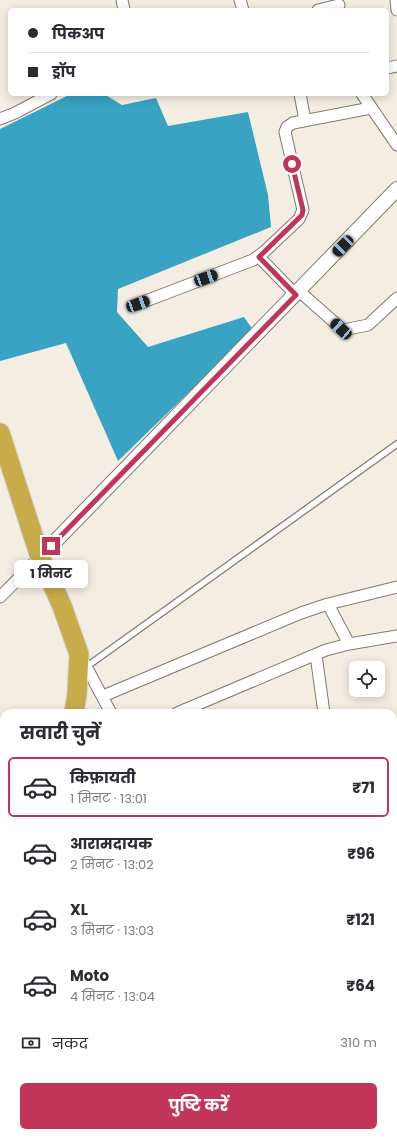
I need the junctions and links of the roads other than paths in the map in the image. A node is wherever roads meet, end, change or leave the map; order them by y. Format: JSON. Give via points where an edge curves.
{"nodes":[{"id":1,"x":396,"y":0,"type":"edge"},
{"id":2,"x":339,"y":5,"type":"edge"},
{"id":3,"x":326,"y":8,"type":"edge"},
{"id":4,"x":397,"y":10,"type":"edge"},
{"id":5,"x":47,"y":96,"type":"edge"},
{"id":6,"x":300,"y":96,"type":"edge"},
{"id":7,"x":363,"y":96,"type":"edge"},
{"id":8,"x":371,"y":108,"type":"junction"},
{"id":9,"x":0,"y":119,"type":"edge"},
{"id":10,"x":305,"y":120,"type":"junction"},
{"id":11,"x":397,"y":145,"type":"edge"},
{"id":12,"x":397,"y":189,"type":"edge"},
{"id":13,"x":259,"y":257,"type":"junction"},
{"id":14,"x":297,"y":293,"type":"junction"},
{"id":15,"x":397,"y":298,"type":"edge"},
{"id":16,"x":138,"y":304,"type":"dead end"},
{"id":17,"x":0,"y":433,"type":"edge"},
{"id":18,"x":397,"y":444,"type":"edge"},
{"id":19,"x":40,"y":557,"type":"junction"},
{"id":20,"x":397,"y":587,"type":"edge"},
{"id":21,"x":0,"y":596,"type":"edge"},
{"id":22,"x":328,"y":604,"type":"junction"},
{"id":23,"x":397,"y":636,"type":"edge"},
{"id":24,"x":349,"y":644,"type":"junction"},
{"id":25,"x":316,"y":655,"type":"junction"},
{"id":26,"x":83,"y":661,"type":"junction"},
{"id":27,"x":103,"y":696,"type":"junction"},
{"id":28,"x":75,"y":709,"type":"edge"},
{"id":29,"x":109,"y":709,"type":"edge"},
{"id":30,"x":187,"y":709,"type":"edge"},
{"id":31,"x":323,"y":709,"type":"edge"}],
"edges":[{"from":1,"to":4,"type":"street"},
{"from":2,"to":3,"type":"street"},
{"from":5,"to":9,"type":"street"},
{"from":6,"to":10,"type":"street"},
{"from":7,"to":8,"type":"street"},
{"from":8,"to":10,"type":"street"},
{"from":8,"to":11,"type":"street"},
{"from":10,"to":13,"type":"street","via":[[287,126],[285,132],[302,215]]},
{"from":12,"to":14,"type":"street"},
{"from":13,"to":14,"type":"street"},
{"from":13,"to":16,"type":"street"},
{"from":14,"to":15,"type":"street","via":[[343,330],[368,325]]},
{"from":14,"to":19,"type":"street"},
{"from":17,"to":19,"type":"highway"},
{"from":18,"to":26,"type":"lane"},
{"from":19,"to":21,"type":"street"},
{"from":19,"to":26,"type":"highway"},
{"from":20,"to":22,"type":"street"},
{"from":22,"to":24,"type":"street"},
{"from":22,"to":27,"type":"street","via":[[288,618]]},
{"from":23,"to":24,"type":"street"},
{"from":24,"to":25,"type":"street"},
{"from":25,"to":30,"type":"street"},
{"from":25,"to":31,"type":"street"},
{"from":26,"to":27,"type":"street"},
{"from":26,"to":28,"type":"highway"},
{"from":27,"to":29,"type":"street"}]}
